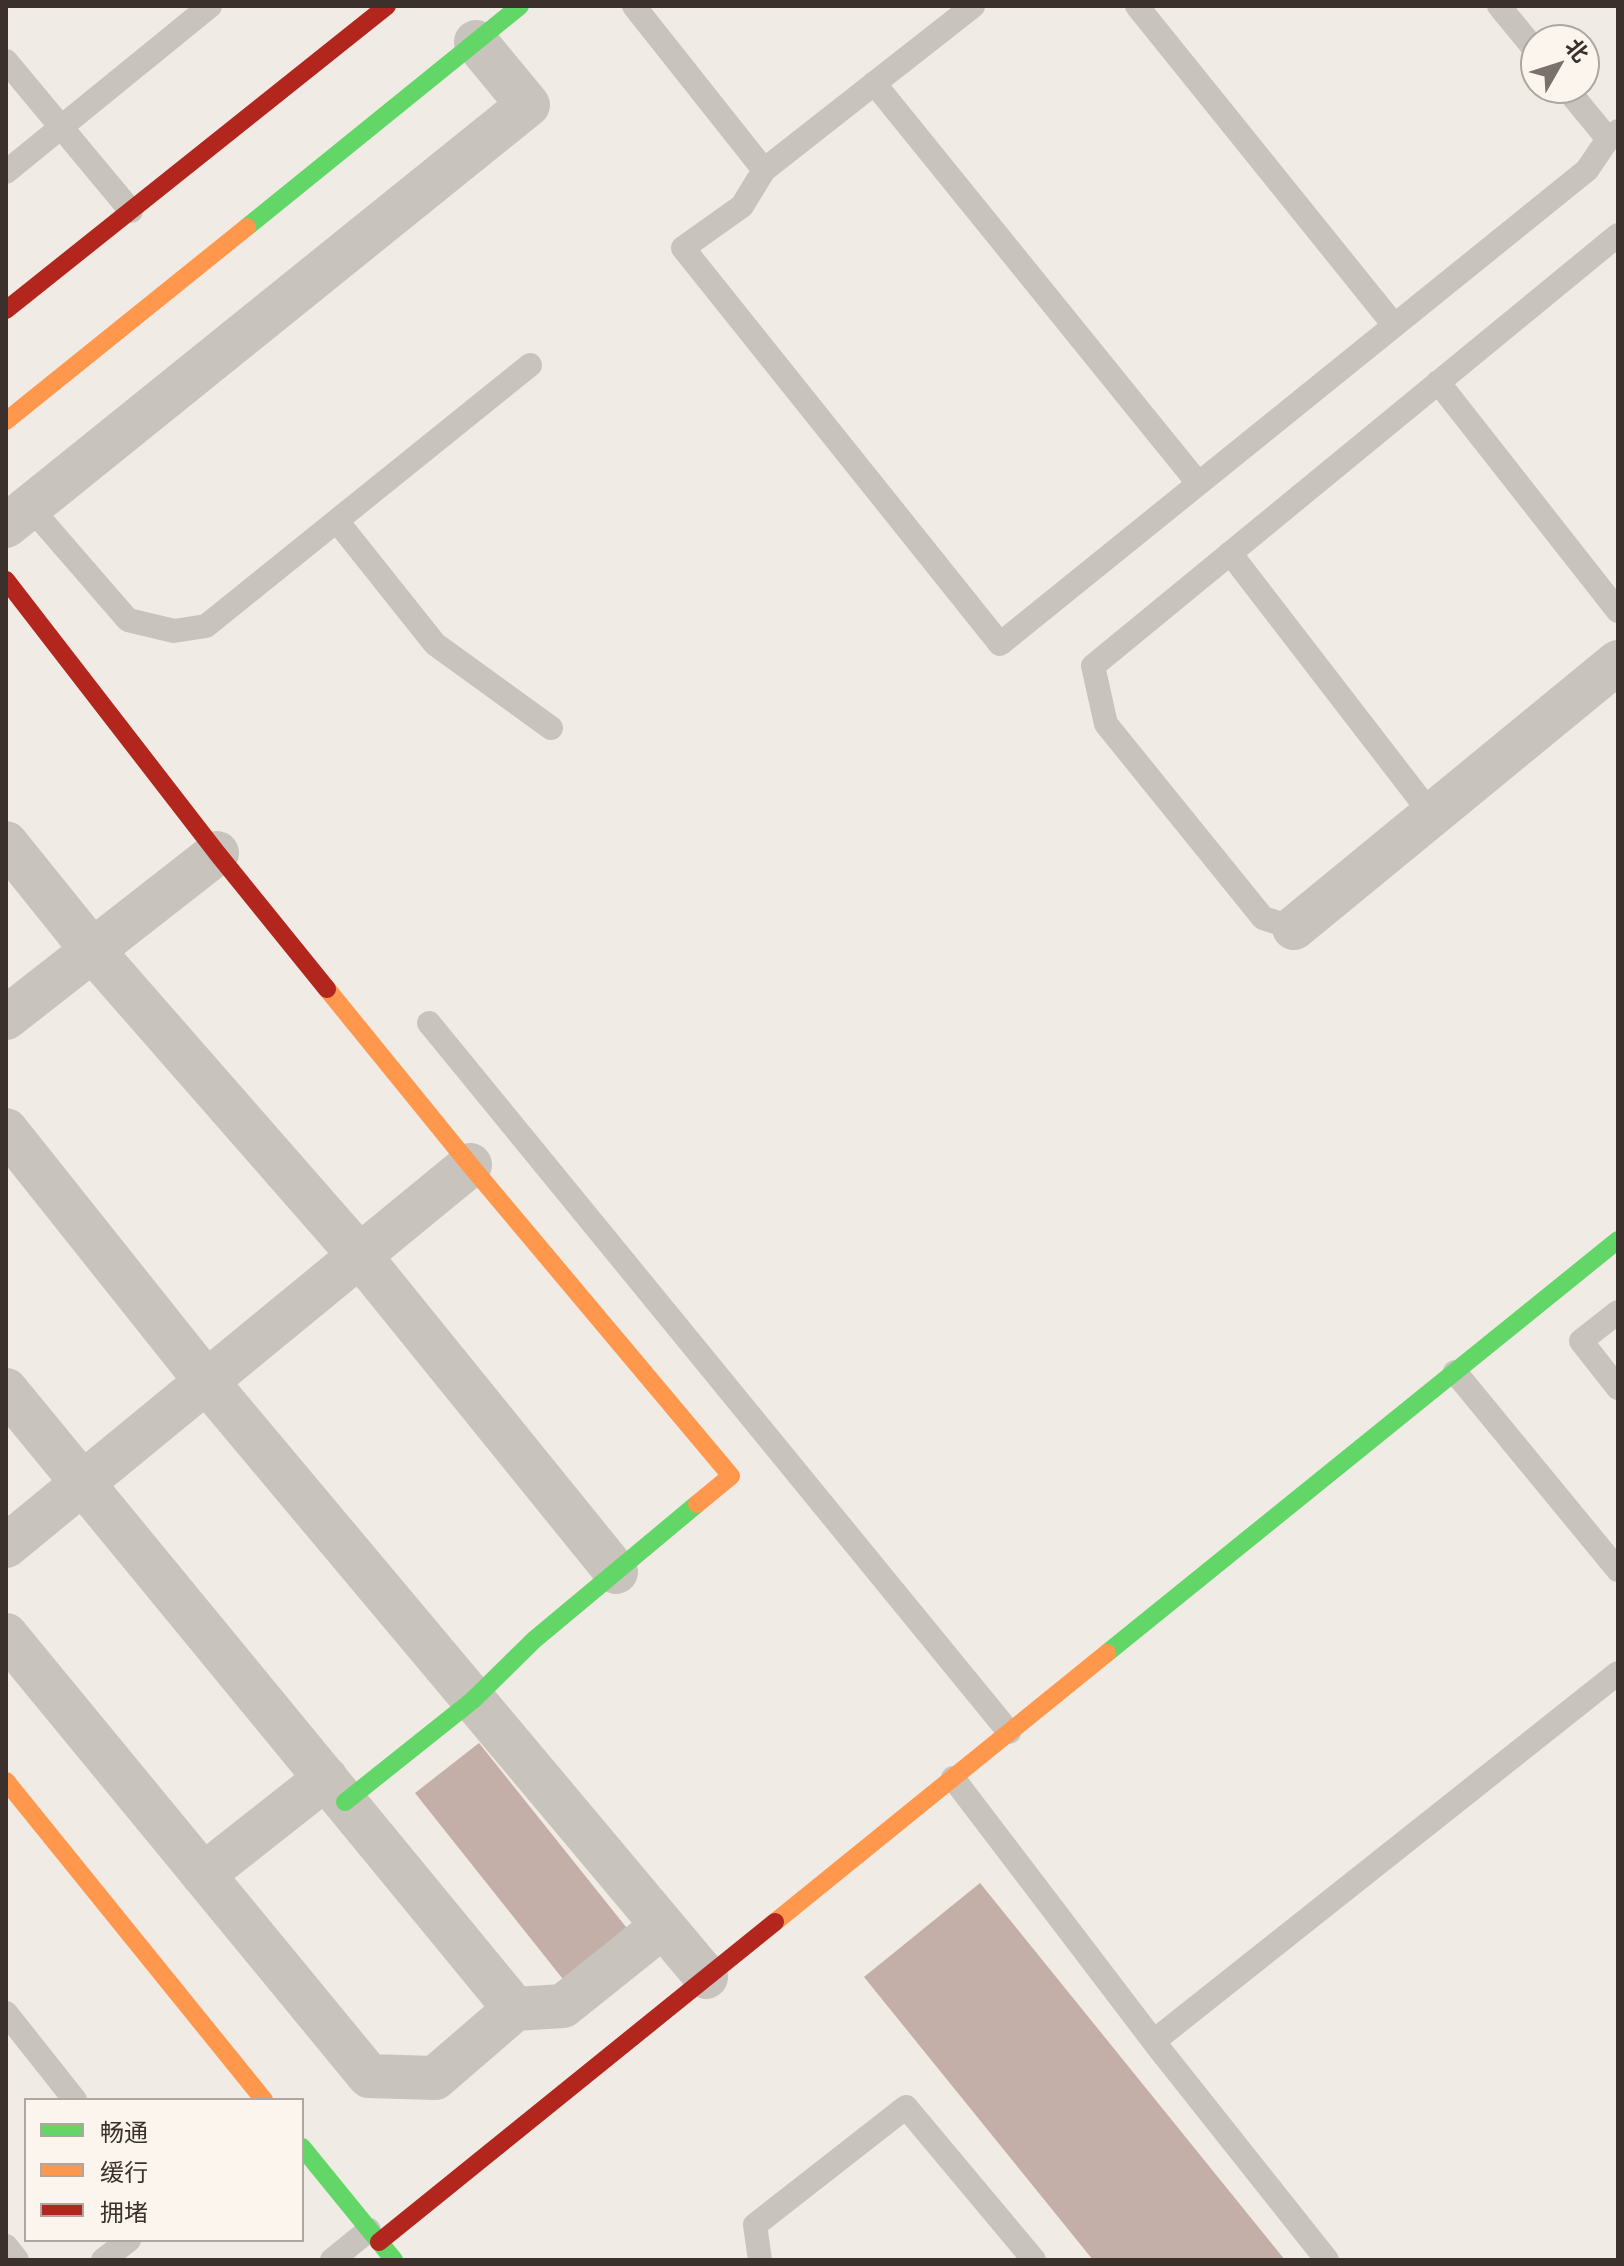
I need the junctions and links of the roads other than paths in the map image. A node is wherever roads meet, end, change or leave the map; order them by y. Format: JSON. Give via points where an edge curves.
{"nodes":[{"id":1,"x":210,"y":6,"type":"edge"},
{"id":2,"x":520,"y":6,"type":"edge"},
{"id":3,"x":973,"y":6,"type":"edge"},
{"id":4,"x":1137,"y":6,"type":"edge"},
{"id":5,"x":1499,"y":6,"type":"edge"},
{"id":6,"x":381,"y":8,"type":"edge"},
{"id":7,"x":640,"y":8,"type":"edge"},
{"id":8,"x":1520,"y":32,"type":"edge"},
{"id":9,"x":476,"y":42,"type":"junction"},
{"id":10,"x":6,"y":61,"type":"edge"},
{"id":11,"x":874,"y":83,"type":"junction"},
{"id":12,"x":1582,"y":104,"type":"edge"},
{"id":13,"x":61,"y":127,"type":"junction"},
{"id":14,"x":1613,"y":135,"type":"edge"},
{"id":15,"x":764,"y":170,"type":"junction"},
{"id":16,"x":6,"y":172,"type":"edge"},
{"id":17,"x":131,"y":211,"type":"junction"},
{"id":18,"x":1616,"y":241,"type":"edge"},
{"id":19,"x":6,"y":310,"type":"edge"},
{"id":20,"x":1394,"y":325,"type":"junction"},
{"id":21,"x":530,"y":365,"type":"dead end"},
{"id":22,"x":1438,"y":382,"type":"junction"},
{"id":23,"x":6,"y":421,"type":"edge"},
{"id":24,"x":1198,"y":483,"type":"junction"},
{"id":25,"x":18,"y":516,"type":"edge"},
{"id":26,"x":337,"y":521,"type":"junction"},
{"id":27,"x":1230,"y":553,"type":"junction"},
{"id":28,"x":6,"y":580,"type":"edge"},
{"id":29,"x":1618,"y":611,"type":"edge"},
{"id":30,"x":1618,"y":662,"type":"edge"},
{"id":31,"x":551,"y":728,"type":"dead end"},
{"id":32,"x":1432,"y":815,"type":"junction"},
{"id":33,"x":6,"y":843,"type":"edge"},
{"id":34,"x":217,"y":853,"type":"junction"},
{"id":35,"x":1294,"y":928,"type":"joint"},
{"id":36,"x":93,"y":951,"type":"junction"},
{"id":37,"x":6,"y":1018,"type":"edge"},
{"id":38,"x":429,"y":1023,"type":"dead end"},
{"id":39,"x":6,"y":1130,"type":"edge"},
{"id":40,"x":470,"y":1165,"type":"junction"},
{"id":41,"x":1618,"y":1240,"type":"edge"},
{"id":42,"x":360,"y":1256,"type":"junction"},
{"id":43,"x":1618,"y":1312,"type":"edge"},
{"id":44,"x":1455,"y":1372,"type":"junction"},
{"id":45,"x":206,"y":1381,"type":"junction"},
{"id":46,"x":1618,"y":1388,"type":"edge"},
{"id":47,"x":6,"y":1390,"type":"edge"},
{"id":48,"x":83,"y":1483,"type":"junction"},
{"id":49,"x":6,"y":1546,"type":"edge"},
{"id":50,"x":1618,"y":1570,"type":"edge"},
{"id":51,"x":616,"y":1572,"type":"junction"},
{"id":52,"x":6,"y":1635,"type":"edge"},
{"id":53,"x":1618,"y":1673,"type":"edge"},
{"id":54,"x":473,"y":1700,"type":"junction"},
{"id":55,"x":1009,"y":1732,"type":"junction"},
{"id":56,"x":953,"y":1778,"type":"junction"},
{"id":57,"x":6,"y":1781,"type":"edge"},
{"id":58,"x":335,"y":1790,"type":"junction"},
{"id":59,"x":203,"y":1875,"type":"junction"},
{"id":60,"x":663,"y":1926,"type":"junction"},
{"id":61,"x":706,"y":1977,"type":"junction"},
{"id":62,"x":515,"y":2009,"type":"junction"},
{"id":63,"x":6,"y":2013,"type":"edge"},
{"id":64,"x":1154,"y":2041,"type":"junction"},
{"id":65,"x":73,"y":2098,"type":"edge"},
{"id":66,"x":262,"y":2098,"type":"edge"},
{"id":67,"x":304,"y":2149,"type":"edge"},
{"id":68,"x":374,"y":2236,"type":"junction"},
{"id":69,"x":126,"y":2242,"type":"edge"},
{"id":70,"x":6,"y":2246,"type":"edge"},
{"id":71,"x":17,"y":2260,"type":"edge"},
{"id":72,"x":103,"y":2260,"type":"edge"},
{"id":73,"x":332,"y":2260,"type":"edge"},
{"id":74,"x":394,"y":2260,"type":"edge"},
{"id":75,"x":760,"y":2260,"type":"edge"},
{"id":76,"x":1034,"y":2260,"type":"edge"},
{"id":77,"x":1327,"y":2260,"type":"edge"}],
"edges":[{"from":1,"to":13,"type":"lane"},
{"from":2,"to":9,"type":"street"},
{"from":3,"to":11,"type":"lane"},
{"from":4,"to":20,"type":"lane"},
{"from":5,"to":8,"type":"lane"},
{"from":6,"to":17,"type":"street"},
{"from":7,"to":15,"type":"lane"},
{"from":9,"to":23,"type":"street"},
{"from":9,"to":25,"type":"street","via":[[528,105]]},
{"from":10,"to":13,"type":"lane"},
{"from":11,"to":15,"type":"lane"},
{"from":11,"to":24,"type":"lane"},
{"from":12,"to":14,"type":"lane"},
{"from":13,"to":16,"type":"lane"},
{"from":13,"to":17,"type":"lane"},
{"from":14,"to":20,"type":"lane","via":[[1587,170]]},
{"from":15,"to":24,"type":"lane","via":[[742,206],[683,248],[1000,644]]},
{"from":17,"to":19,"type":"street"},
{"from":18,"to":22,"type":"lane"},
{"from":20,"to":24,"type":"lane"},
{"from":21,"to":26,"type":"lane"},
{"from":22,"to":27,"type":"lane"},
{"from":22,"to":29,"type":"lane"},
{"from":25,"to":26,"type":"lane","via":[[128,620],[174,631],[206,626]]},
{"from":26,"to":31,"type":"lane","via":[[435,644]]},
{"from":27,"to":32,"type":"lane"},
{"from":27,"to":35,"type":"lane","via":[[1093,666],[1106,724],[1263,918]]},
{"from":28,"to":34,"type":"street"},
{"from":30,"to":32,"type":"street"},
{"from":32,"to":35,"type":"street"},
{"from":33,"to":36,"type":"street"},
{"from":34,"to":36,"type":"street"},
{"from":34,"to":40,"type":"street"},
{"from":36,"to":37,"type":"street"},
{"from":36,"to":42,"type":"street"},
{"from":38,"to":55,"type":"lane"},
{"from":39,"to":45,"type":"street"},
{"from":40,"to":42,"type":"street"},
{"from":40,"to":51,"type":"street","via":[[731,1476]]},
{"from":41,"to":44,"type":"street"},
{"from":42,"to":45,"type":"street"},
{"from":42,"to":51,"type":"street"},
{"from":43,"to":46,"type":"lane","via":[[1581,1341]]},
{"from":44,"to":50,"type":"lane"},
{"from":44,"to":55,"type":"street"},
{"from":45,"to":48,"type":"street"},
{"from":45,"to":54,"type":"street"},
{"from":47,"to":48,"type":"street"},
{"from":48,"to":49,"type":"street"},
{"from":48,"to":58,"type":"street"},
{"from":51,"to":54,"type":"street","via":[[534,1640]]},
{"from":52,"to":59,"type":"street"},
{"from":53,"to":64,"type":"lane"},
{"from":54,"to":58,"type":"street"},
{"from":54,"to":60,"type":"street"},
{"from":55,"to":56,"type":"street"},
{"from":56,"to":61,"type":"street"},
{"from":56,"to":64,"type":"lane"},
{"from":57,"to":66,"type":"street"},
{"from":58,"to":59,"type":"street"},
{"from":58,"to":62,"type":"street"},
{"from":59,"to":62,"type":"street","via":[[369,2076],[435,2078]]},
{"from":60,"to":61,"type":"street"},
{"from":60,"to":62,"type":"street","via":[[563,2006]]},
{"from":61,"to":68,"type":"street"},
{"from":63,"to":65,"type":"lane"},
{"from":64,"to":77,"type":"lane"},
{"from":67,"to":68,"type":"street"},
{"from":68,"to":73,"type":"lane"},
{"from":68,"to":74,"type":"street"},
{"from":69,"to":72,"type":"lane"},
{"from":70,"to":71,"type":"lane"},
{"from":75,"to":76,"type":"lane","via":[[755,2225],[906,2107]]}]}
